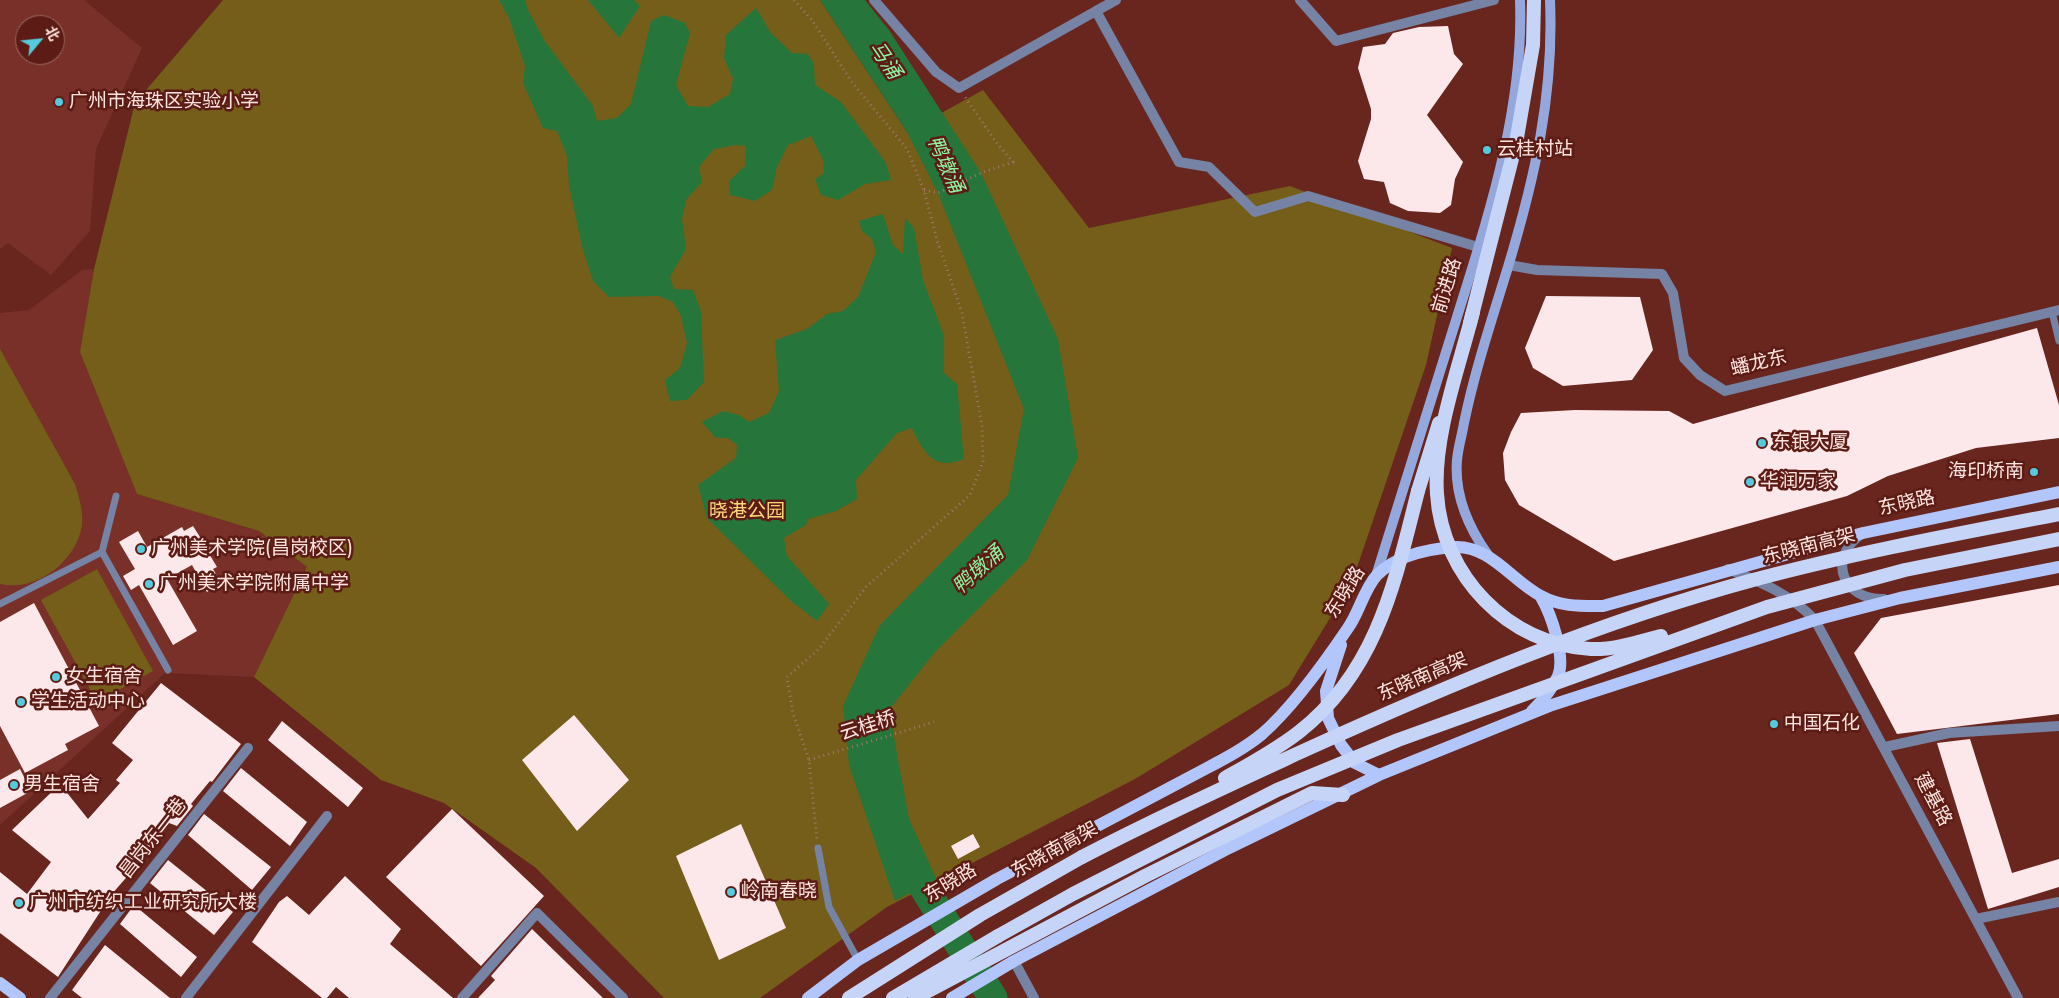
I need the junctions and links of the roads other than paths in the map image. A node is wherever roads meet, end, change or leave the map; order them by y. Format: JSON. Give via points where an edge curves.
{"nodes":[{"id":1,"x":874,"y":0,"type":"edge"},
{"id":2,"x":1116,"y":0,"type":"edge"},
{"id":3,"x":1300,"y":0,"type":"edge"},
{"id":4,"x":1494,"y":0,"type":"edge"},
{"id":5,"x":1520,"y":0,"type":"edge"},
{"id":6,"x":1534,"y":0,"type":"edge"},
{"id":7,"x":1550,"y":0,"type":"edge"},
{"id":8,"x":1096,"y":11,"type":"junction"},
{"id":9,"x":1478,"y":247,"type":"junction"},
{"id":10,"x":1509,"y":265,"type":"junction"},
{"id":11,"x":2055,"y":311,"type":"edge"},
{"id":12,"x":1473,"y":312,"type":"junction"},
{"id":13,"x":2059,"y":341,"type":"edge"},
{"id":14,"x":2059,"y":492,"type":"edge"},
{"id":15,"x":116,"y":496,"type":"dead end"},
{"id":16,"x":2059,"y":514,"type":"edge"},
{"id":17,"x":1863,"y":533,"type":"junction"},
{"id":18,"x":2059,"y":539,"type":"edge"},
{"id":19,"x":102,"y":552,"type":"junction"},
{"id":20,"x":1488,"y":555,"type":"junction"},
{"id":21,"x":2059,"y":567,"type":"edge"},
{"id":22,"x":1728,"y":569,"type":"junction"},
{"id":23,"x":1376,"y":576,"type":"junction"},
{"id":24,"x":1541,"y":597,"type":"junction"},
{"id":25,"x":1900,"y":598,"type":"junction"},
{"id":26,"x":0,"y":604,"type":"edge"},
{"id":27,"x":1730,"y":619,"type":"junction"},
{"id":28,"x":1815,"y":620,"type":"junction"},
{"id":29,"x":1349,"y":627,"type":"junction"},
{"id":30,"x":168,"y":670,"type":"dead end"},
{"id":31,"x":1529,"y":715,"type":"junction"},
{"id":32,"x":2059,"y":726,"type":"edge"},
{"id":33,"x":1885,"y":747,"type":"junction"},
{"id":34,"x":248,"y":748,"type":"dead end"},
{"id":35,"x":1379,"y":776,"type":"junction"},
{"id":36,"x":1343,"y":795,"type":"junction"},
{"id":37,"x":327,"y":816,"type":"dead end"},
{"id":38,"x":1118,"y":838,"type":"junction"},
{"id":39,"x":818,"y":848,"type":"road end"},
{"id":40,"x":2059,"y":902,"type":"edge"},
{"id":41,"x":1976,"y":919,"type":"junction"},
{"id":42,"x":858,"y":960,"type":"junction"},
{"id":43,"x":1009,"y":964,"type":"junction"},
{"id":44,"x":0,"y":983,"type":"edge"},
{"id":45,"x":20,"y":998,"type":"edge"},
{"id":46,"x":50,"y":998,"type":"edge"},
{"id":47,"x":186,"y":998,"type":"edge"},
{"id":48,"x":462,"y":998,"type":"edge"},
{"id":49,"x":623,"y":998,"type":"edge"},
{"id":50,"x":808,"y":998,"type":"edge"},
{"id":51,"x":849,"y":998,"type":"edge"},
{"id":52,"x":893,"y":998,"type":"edge"},
{"id":53,"x":915,"y":998,"type":"edge"},
{"id":54,"x":952,"y":998,"type":"edge"},
{"id":55,"x":1034,"y":998,"type":"edge"},
{"id":56,"x":2018,"y":998,"type":"edge"}],
"edges":[{"from":1,"to":8,"type":"street","via":[[936,72],[960,88]]},
{"from":2,"to":8,"type":"street"},
{"from":3,"to":4,"type":"street","via":[[1336,40]]},
{"from":5,"to":9,"type":"main road","name":"前进路","via":[[1520,62],[1516,94]]},
{"from":6,"to":12,"type":"highway","via":[[1527,90]]},
{"from":7,"to":10,"type":"main road","via":[[1551,52],[1542,135]]},
{"from":8,"to":9,"type":"street","via":[[1179,162],[1209,167],[1255,212],[1308,196]]},
{"from":9,"to":23,"type":"main road","name":"前进路"},
{"from":10,"to":11,"type":"street","name":"蟠龙东","via":[[1537,270],[1662,274],[1673,293],[1684,358],[1724,391]]},
{"from":10,"to":20,"type":"main road","via":[[1468,404],[1457,461],[1458,488],[1466,517],[1474,536]]},
{"from":11,"to":13,"type":"lane"},
{"from":12,"to":27,"type":"highway","bridge":true,"via":[[1442,438],[1437,493],[1447,545],[1474,591],[1517,626],[1574,648],[1624,645]]},
{"from":12,"to":38,"type":"highway","bridge":true,"via":[[1418,491],[1390,598],[1372,642],[1348,681],[1316,717],[1282,744]]},
{"from":14,"to":17,"type":"main road","name":"东晓路"},
{"from":15,"to":19,"type":"lane"},
{"from":16,"to":38,"type":"highway","name":"东晓南高架","bridge":true,"via":[[1799,568],[1656,610],[1488,672],[1358,726]]},
{"from":17,"to":22,"type":"main road","name":"东晓路"},
{"from":17,"to":25,"type":"street","via":[[1843,554],[1842,567],[1847,582],[1866,598]]},
{"from":18,"to":27,"type":"highway","bridge":true,"via":[[1897,572]]},
{"from":19,"to":26,"type":"lane"},
{"from":19,"to":30,"type":"lane"},
{"from":20,"to":23,"type":"main road","name":"东晓路","via":[[1456,547],[1432,550],[1389,566]]},
{"from":20,"to":24,"type":"main road","name":"东晓路"},
{"from":21,"to":25,"type":"main road"},
{"from":22,"to":24,"type":"main road","name":"东晓路","via":[[1603,606],[1570,607]]},
{"from":22,"to":28,"type":"street","name":"建基路","via":[[1782,592]]},
{"from":23,"to":29,"type":"main road","name":"东晓路"},
{"from":24,"to":31,"type":"main road","via":[[1552,615],[1556,630],[1559,675],[1546,698]]},
{"from":25,"to":28,"type":"main road"},
{"from":27,"to":52,"type":"highway","bridge":true,"via":[[1309,775],[1073,894]]},
{"from":28,"to":31,"type":"main road"},
{"from":28,"to":33,"type":"street","name":"建基路"},
{"from":29,"to":35,"type":"main road","via":[[1326,691],[1328,718],[1340,744],[1355,763]]},
{"from":29,"to":42,"type":"main road","name":"东晓路","via":[[1278,718],[1239,750],[969,895]]},
{"from":31,"to":35,"type":"main road"},
{"from":32,"to":33,"type":"street","via":[[1949,732]]},
{"from":33,"to":41,"type":"street","name":"建基路"},
{"from":34,"to":46,"type":"street","name":"昌岗东一巷"},
{"from":35,"to":36,"type":"main road"},
{"from":36,"to":43,"type":"main road","via":[[1230,848]]},
{"from":36,"to":53,"type":"highway","via":[[1312,793],[1144,876]]},
{"from":37,"to":47,"type":"street"},
{"from":38,"to":51,"type":"highway","name":"东晓南高架","bridge":true,"via":[[980,915]]},
{"from":39,"to":42,"type":"lane","via":[[829,908]]},
{"from":40,"to":41,"type":"street"},
{"from":41,"to":56,"type":"street","name":"建基路"},
{"from":42,"to":50,"type":"main road","name":"东晓路"},
{"from":43,"to":54,"type":"main road"},
{"from":43,"to":55,"type":"street"},
{"from":44,"to":45,"type":"main road"},
{"from":48,"to":49,"type":"street","via":[[537,913]]}]}
